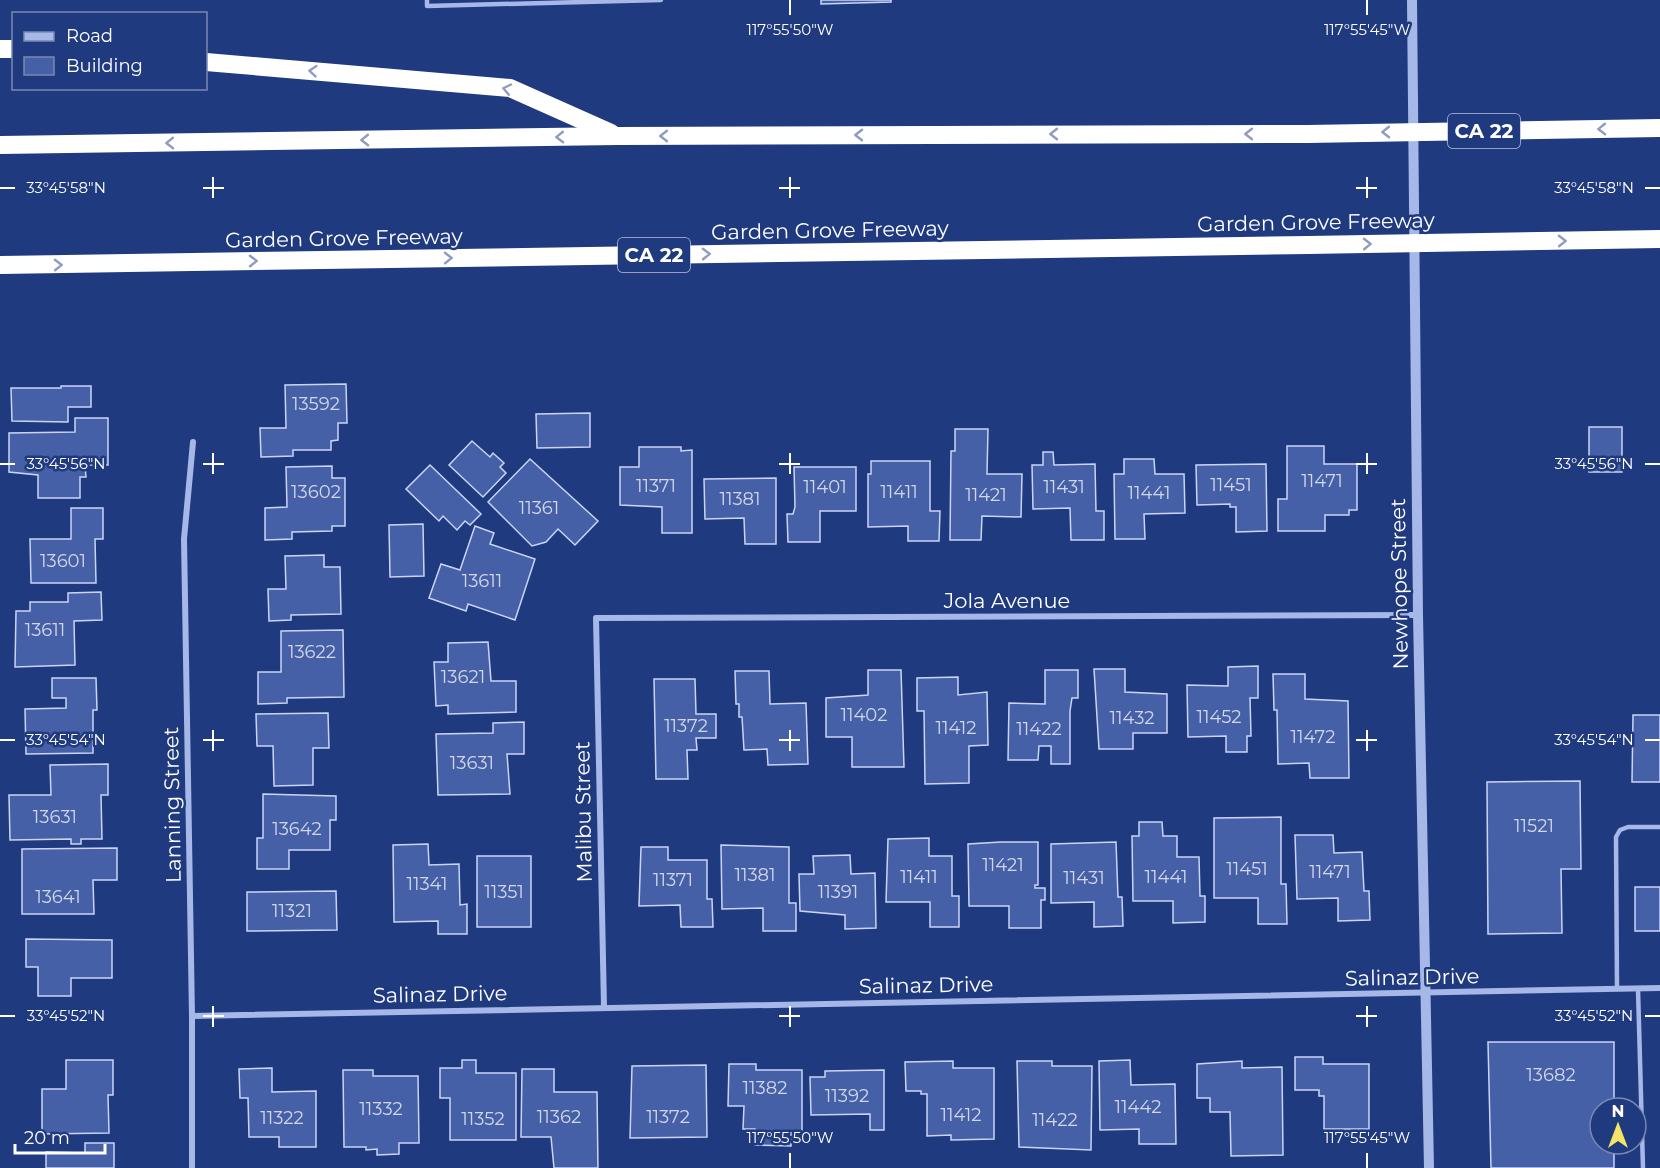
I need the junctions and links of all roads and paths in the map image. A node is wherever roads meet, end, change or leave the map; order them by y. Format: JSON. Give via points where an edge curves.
{"nodes":[{"id":1,"x":427,"y":0,"type":"edge"},
{"id":2,"x":661,"y":0,"type":"edge"},
{"id":3,"x":1412,"y":0,"type":"edge"},
{"id":4,"x":207,"y":62,"type":"edge"},
{"id":5,"x":1660,"y":128,"type":"edge"},
{"id":6,"x":618,"y":136,"type":"junction"},
{"id":7,"x":0,"y":145,"type":"edge"},
{"id":8,"x":1660,"y":239,"type":"edge"},
{"id":9,"x":0,"y":266,"type":"edge"},
{"id":10,"x":193,"y":442,"type":"dead end"},
{"id":11,"x":1418,"y":615,"type":"junction"},
{"id":12,"x":596,"y":618,"type":"joint"},
{"id":13,"x":1660,"y":827,"type":"edge"},
{"id":14,"x":1660,"y":988,"type":"edge"},
{"id":15,"x":1617,"y":989,"type":"junction"},
{"id":16,"x":1638,"y":989,"type":"junction"},
{"id":17,"x":1426,"y":994,"type":"junction"},
{"id":18,"x":604,"y":1006,"type":"junction"},
{"id":19,"x":192,"y":1016,"type":"junction"},
{"id":20,"x":192,"y":1168,"type":"edge"},
{"id":21,"x":1429,"y":1168,"type":"edge"},
{"id":22,"x":1643,"y":1168,"type":"edge"}],
"edges":[{"from":1,"to":2,"type":"lane","via":[[427,6]]},
{"from":3,"to":11,"type":"street","name":"Newhope Street"},
{"from":6,"to":4,"type":"highway","one_way":true,"via":[[510,88]]},
{"from":5,"to":6,"type":"highway","number":"CA 22","one_way":true,"bridge":true,"via":[[1307,134]]},
{"from":6,"to":7,"type":"highway","number":"CA 22","one_way":true},
{"from":9,"to":8,"type":"highway","name":"Garden Grove Freeway","number":"CA 22","one_way":true,"bridge":true},
{"from":10,"to":19,"type":"street","name":"Lanning Street","via":[[183,539]]},
{"from":11,"to":12,"type":"street","name":"Jola Avenue"},
{"from":11,"to":17,"type":"street","name":"Newhope Street"},
{"from":12,"to":18,"type":"street","name":"Malibu Street"},
{"from":13,"to":15,"type":"lane","via":[[1628,827],[1616,837]]},
{"from":14,"to":16,"type":"street","name":"Salinaz Drive"},
{"from":15,"to":16,"type":"street","name":"Salinaz Drive"},
{"from":15,"to":17,"type":"street","name":"Salinaz Drive"},
{"from":16,"to":22,"type":"lane"},
{"from":17,"to":18,"type":"street","name":"Salinaz Drive"},
{"from":17,"to":21,"type":"street","name":"Newhope Street"},
{"from":18,"to":19,"type":"street","name":"Salinaz Drive"},
{"from":19,"to":20,"type":"street","name":"Lanning Street"}]}
